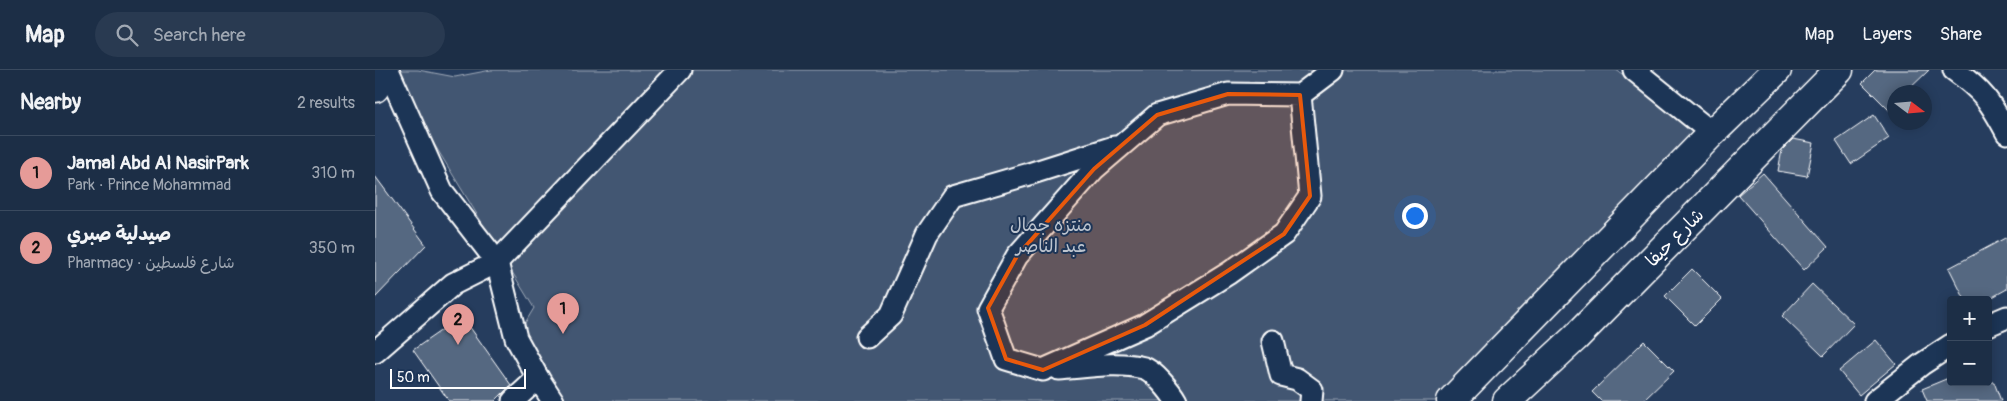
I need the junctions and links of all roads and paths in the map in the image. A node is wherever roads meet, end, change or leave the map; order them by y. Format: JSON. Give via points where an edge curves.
{"nodes":[{"id":1,"x":383,"y":70,"type":"edge"},
{"id":2,"x":388,"y":70,"type":"edge"},
{"id":3,"x":680,"y":70,"type":"edge"},
{"id":4,"x":1333,"y":70,"type":"edge"},
{"id":5,"x":1634,"y":70,"type":"edge"},
{"id":6,"x":1777,"y":70,"type":"edge"},
{"id":7,"x":1839,"y":70,"type":"edge"},
{"id":8,"x":1954,"y":70,"type":"edge"},
{"id":9,"x":375,"y":88,"type":"edge"},
{"id":10,"x":1300,"y":95,"type":"junction"},
{"id":11,"x":1712,"y":133,"type":"junction"},
{"id":12,"x":2007,"y":133,"type":"edge"},
{"id":13,"x":1123,"y":144,"type":"junction"},
{"id":14,"x":497,"y":262,"type":"junction"},
{"id":15,"x":2007,"y":317,"type":"edge"},
{"id":16,"x":1992,"y":323,"type":"edge"},
{"id":17,"x":867,"y":337,"type":"dead end"},
{"id":18,"x":1273,"y":341,"type":"dead end"},
{"id":19,"x":1947,"y":348,"type":"edge"},
{"id":20,"x":375,"y":352,"type":"edge"},
{"id":21,"x":1043,"y":370,"type":"junction"},
{"id":22,"x":538,"y":378,"type":"junction"},
{"id":23,"x":513,"y":401,"type":"edge"},
{"id":24,"x":553,"y":401,"type":"edge"},
{"id":25,"x":1176,"y":401,"type":"edge"},
{"id":26,"x":1311,"y":401,"type":"edge"},
{"id":27,"x":1451,"y":401,"type":"edge"},
{"id":28,"x":1507,"y":401,"type":"edge"},
{"id":29,"x":1875,"y":401,"type":"edge"}],
"edges":[{"from":1,"to":9,"type":"main road"},
{"from":2,"to":14,"type":"street","via":[[442,191]]},
{"from":3,"to":14,"type":"street"},
{"from":4,"to":10,"type":"street"},
{"from":5,"to":11,"type":"street"},
{"from":6,"to":11,"type":"main road"},
{"from":7,"to":28,"type":"main road","name":"شارع حيفا","via":[[1575,338]]},
{"from":8,"to":12,"type":"street","via":[[1990,102]]},
{"from":10,"to":13,"type":"street","via":[[1228,94],[1157,115]]},
{"from":10,"to":21,"type":"street","via":[[1310,196],[1284,234],[1229,273],[1145,325]]},
{"from":11,"to":27,"type":"main road"},
{"from":13,"to":17,"type":"street","via":[[953,196],[927,234],[891,315]]},
{"from":13,"to":21,"type":"street","via":[[1094,169],[1017,256],[988,308],[1006,359]]},
{"from":14,"to":20,"type":"street","via":[[453,284]]},
{"from":14,"to":22,"type":"street","via":[[516,338]]},
{"from":15,"to":16,"type":"street"},
{"from":18,"to":26,"type":"street","via":[[1281,375],[1297,379],[1312,390]]},
{"from":19,"to":29,"type":"street"},
{"from":21,"to":25,"type":"street","via":[[1116,364],[1146,369]]},
{"from":22,"to":23,"type":"street"},
{"from":22,"to":24,"type":"street"}]}
